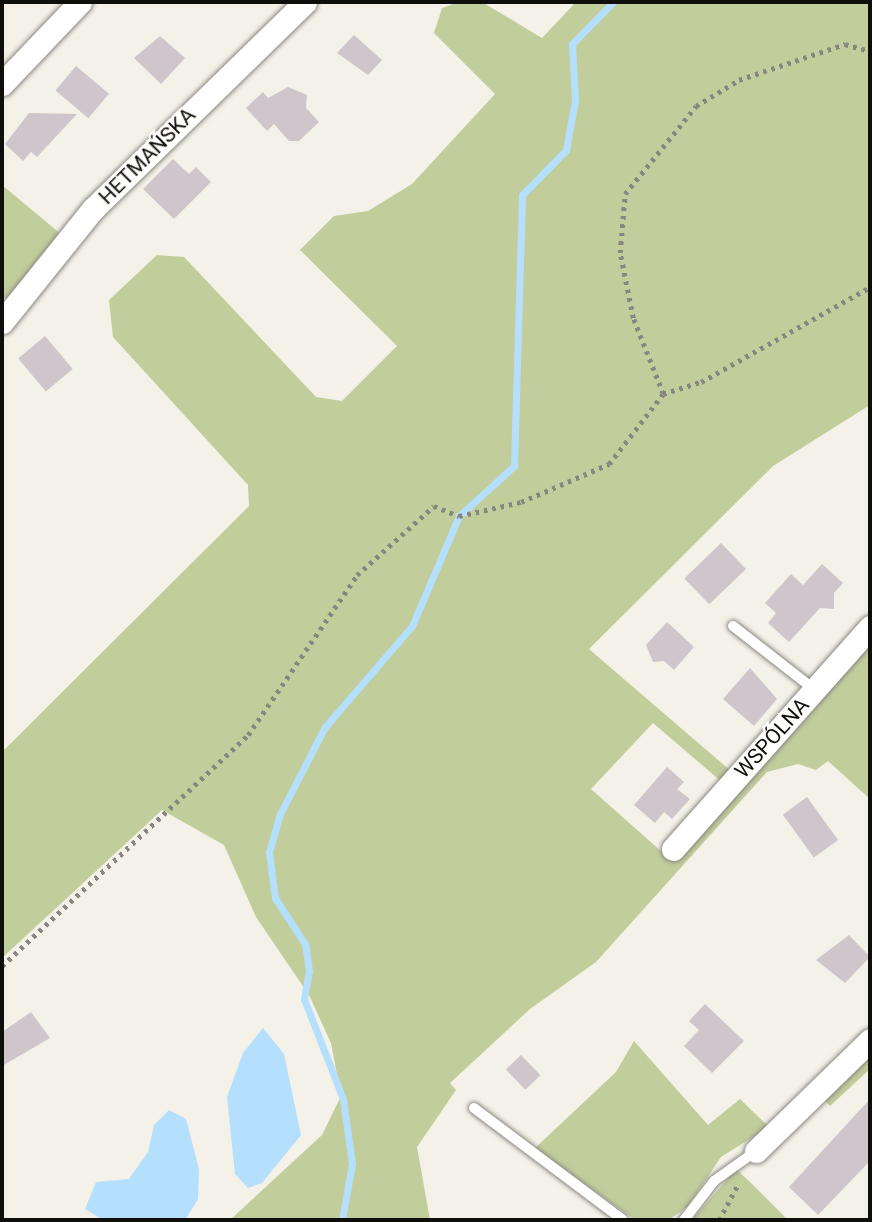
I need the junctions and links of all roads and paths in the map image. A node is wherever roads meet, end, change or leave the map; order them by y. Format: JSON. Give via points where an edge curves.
{"nodes":[{"id":1,"x":80,"y":2,"type":"edge"},
{"id":2,"x":305,"y":2,"type":"edge"},
{"id":3,"x":870,"y":51,"type":"edge"},
{"id":4,"x":2,"y":84,"type":"edge"},
{"id":5,"x":870,"y":287,"type":"edge"},
{"id":6,"x":2,"y":322,"type":"edge"},
{"id":7,"x":663,"y":394,"type":"junction"},
{"id":8,"x":733,"y":626,"type":"dead end"},
{"id":9,"x":870,"y":627,"type":"edge"},
{"id":10,"x":816,"y":690,"type":"junction"},
{"id":11,"x":673,"y":849,"type":"dead end"},
{"id":12,"x":2,"y":966,"type":"edge"},
{"id":13,"x":870,"y":1040,"type":"edge"},
{"id":14,"x":474,"y":1108,"type":"dead end"},
{"id":15,"x":755,"y":1152,"type":"joint"},
{"id":16,"x":624,"y":1220,"type":"edge"},
{"id":17,"x":684,"y":1220,"type":"edge"}],
"edges":[{"from":1,"to":4,"type":"street"},
{"from":2,"to":6,"type":"street","name":"HETMAŃSKA","via":[[110,190]]},
{"from":3,"to":7,"type":"path","via":[[845,44],[739,80],[696,106],[625,194],[620,253],[633,318]]},
{"from":5,"to":7,"type":"path","via":[[701,382]]},
{"from":7,"to":12,"type":"path","via":[[609,464],[520,502],[459,516],[434,506],[357,575],[248,736]]},
{"from":8,"to":10,"type":"lane"},
{"from":9,"to":10,"type":"street","name":"WSPÓLNA"},
{"from":10,"to":11,"type":"street","name":"WSPÓLNA"},
{"from":13,"to":15,"type":"street"},
{"from":14,"to":16,"type":"lane"},
{"from":15,"to":17,"type":"lane","via":[[714,1181]]}]}
